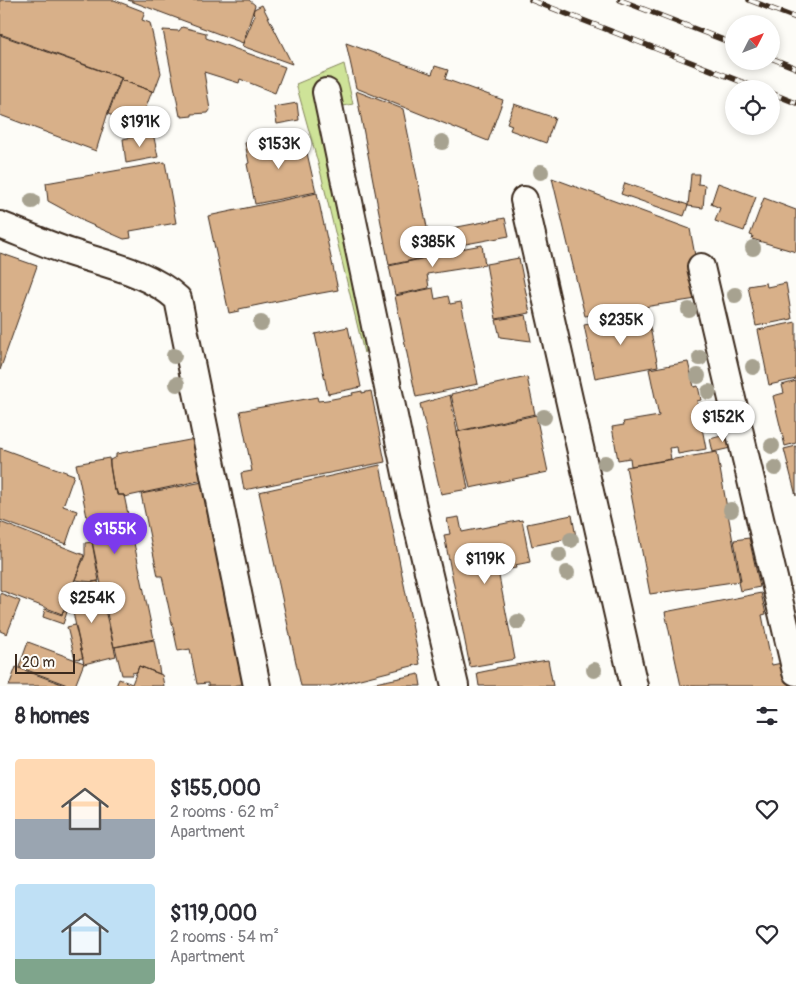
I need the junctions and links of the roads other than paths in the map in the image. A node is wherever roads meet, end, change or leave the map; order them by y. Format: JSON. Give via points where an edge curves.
{"nodes":[{"id":1,"x":326,"y":92,"type":"dead end"},
{"id":2,"x":524,"y":200,"type":"dead end"},
{"id":3,"x":0,"y":224,"type":"edge"},
{"id":4,"x":701,"y":267,"type":"dead end"},
{"id":5,"x":796,"y":672,"type":"edge"},
{"id":6,"x":257,"y":686,"type":"edge"},
{"id":7,"x":455,"y":686,"type":"edge"},
{"id":8,"x":634,"y":686,"type":"edge"}],
"edges":[{"from":1,"to":7,"type":"lane","via":[[411,497]]},
{"from":2,"to":8,"type":"lane"},
{"from":3,"to":6,"type":"lane","via":[[147,278],[165,287],[178,299]]},
{"from":4,"to":5,"type":"lane"}]}
